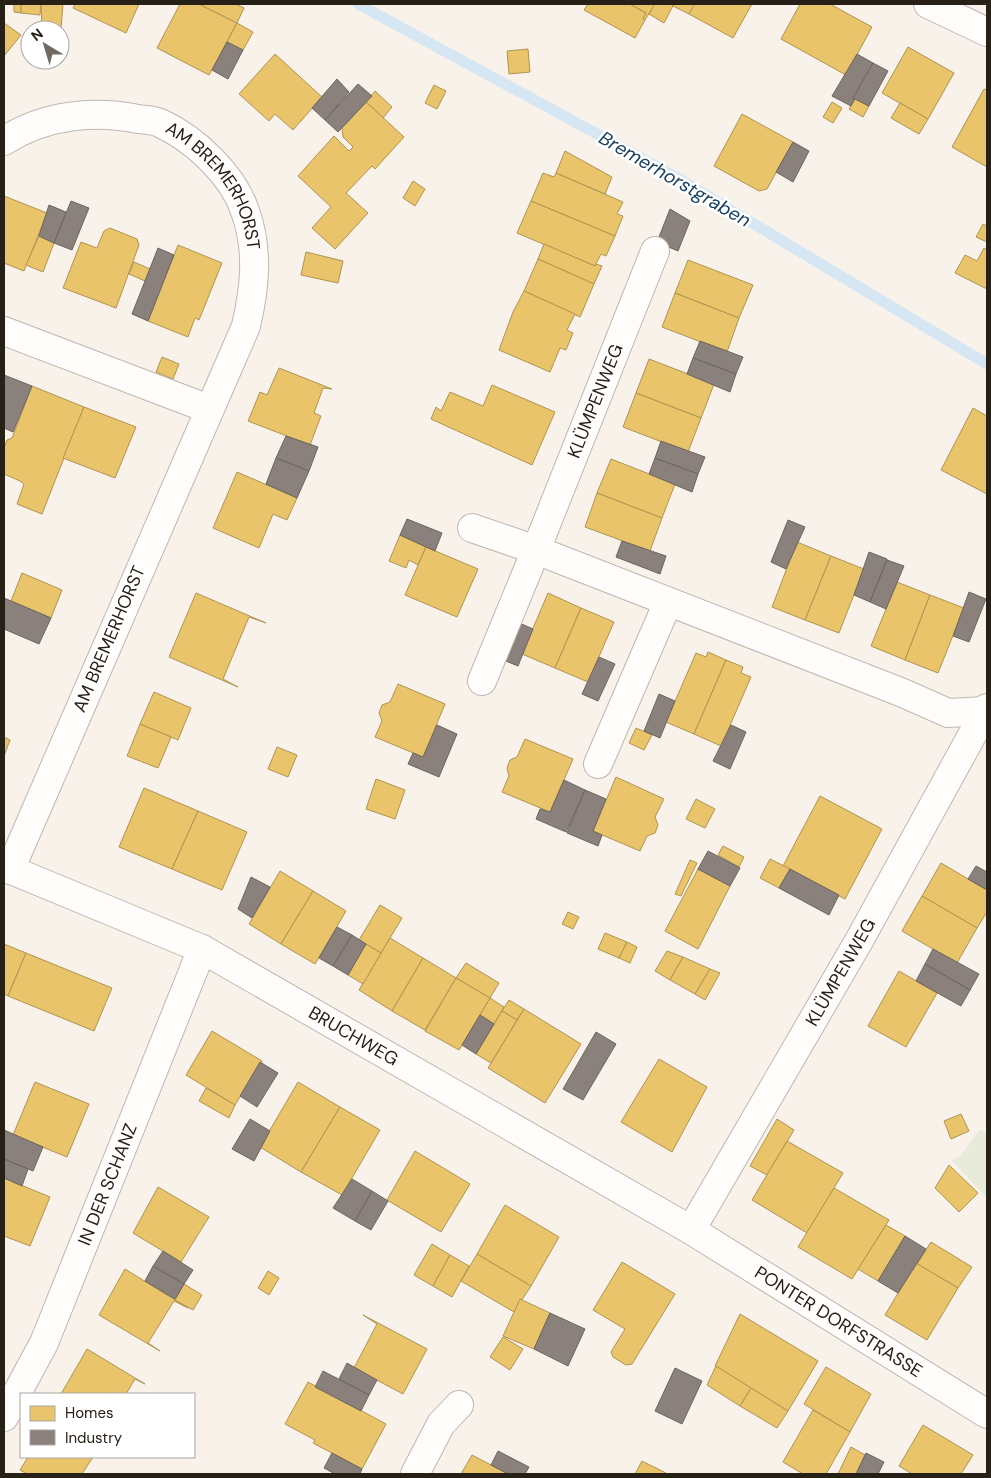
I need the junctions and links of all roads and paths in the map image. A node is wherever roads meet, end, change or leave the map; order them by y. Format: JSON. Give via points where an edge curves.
{"nodes":[{"id":1,"x":928,"y":4,"type":"edge"},
{"id":2,"x":987,"y":32,"type":"edge"},
{"id":3,"x":4,"y":141,"type":"edge"},
{"id":4,"x":655,"y":251,"type":"dead end"},
{"id":5,"x":4,"y":331,"type":"edge"},
{"id":6,"x":208,"y":409,"type":"junction"},
{"id":7,"x":472,"y":528,"type":"dead end"},
{"id":8,"x":536,"y":550,"type":"junction"},
{"id":9,"x":668,"y":602,"type":"junction"},
{"id":10,"x":482,"y":680,"type":"dead end"},
{"id":11,"x":987,"y":710,"type":"edge"},
{"id":12,"x":598,"y":764,"type":"dead end"},
{"id":13,"x":7,"y":869,"type":"edge"},
{"id":14,"x":202,"y":949,"type":"junction"},
{"id":15,"x":691,"y":1230,"type":"junction"},
{"id":16,"x":459,"y":1405,"type":"dead end"},
{"id":17,"x":987,"y":1414,"type":"edge"},
{"id":18,"x":4,"y":1417,"type":"edge"},
{"id":19,"x":414,"y":1474,"type":"edge"}],
"edges":[{"from":1,"to":2,"type":"street"},
{"from":3,"to":6,"type":"street","name":"AM BREMERHORST","via":[[21,130],[56,118],[109,113],[160,123],[198,148],[228,178],[245,210],[255,249],[254,289],[246,326]]},
{"from":4,"to":8,"type":"street","name":"KLÜMPENWEG"},
{"from":5,"to":6,"type":"street"},
{"from":6,"to":13,"type":"street","name":"AM BREMERHORST"},
{"from":7,"to":8,"type":"street","name":"KLÜMPENWEG"},
{"from":8,"to":9,"type":"street","name":"KLÜMPENWEG"},
{"from":8,"to":10,"type":"street","name":"KLÜMPENWEG"},
{"from":9,"to":11,"type":"street","name":"KLÜMPENWEG","via":[[948,713]]},
{"from":9,"to":12,"type":"street"},
{"from":11,"to":15,"type":"street","name":"KLÜMPENWEG","via":[[860,939]]},
{"from":13,"to":14,"type":"street","name":"BRUCHWEG"},
{"from":14,"to":15,"type":"street","name":"BRUCHWEG"},
{"from":14,"to":18,"type":"street","name":"IN DER SCHANZ","via":[[44,1343]]},
{"from":15,"to":17,"type":"street","name":"PONTER DORFSTRASSE"},
{"from":16,"to":19,"type":"street","via":[[441,1424]]}]}
